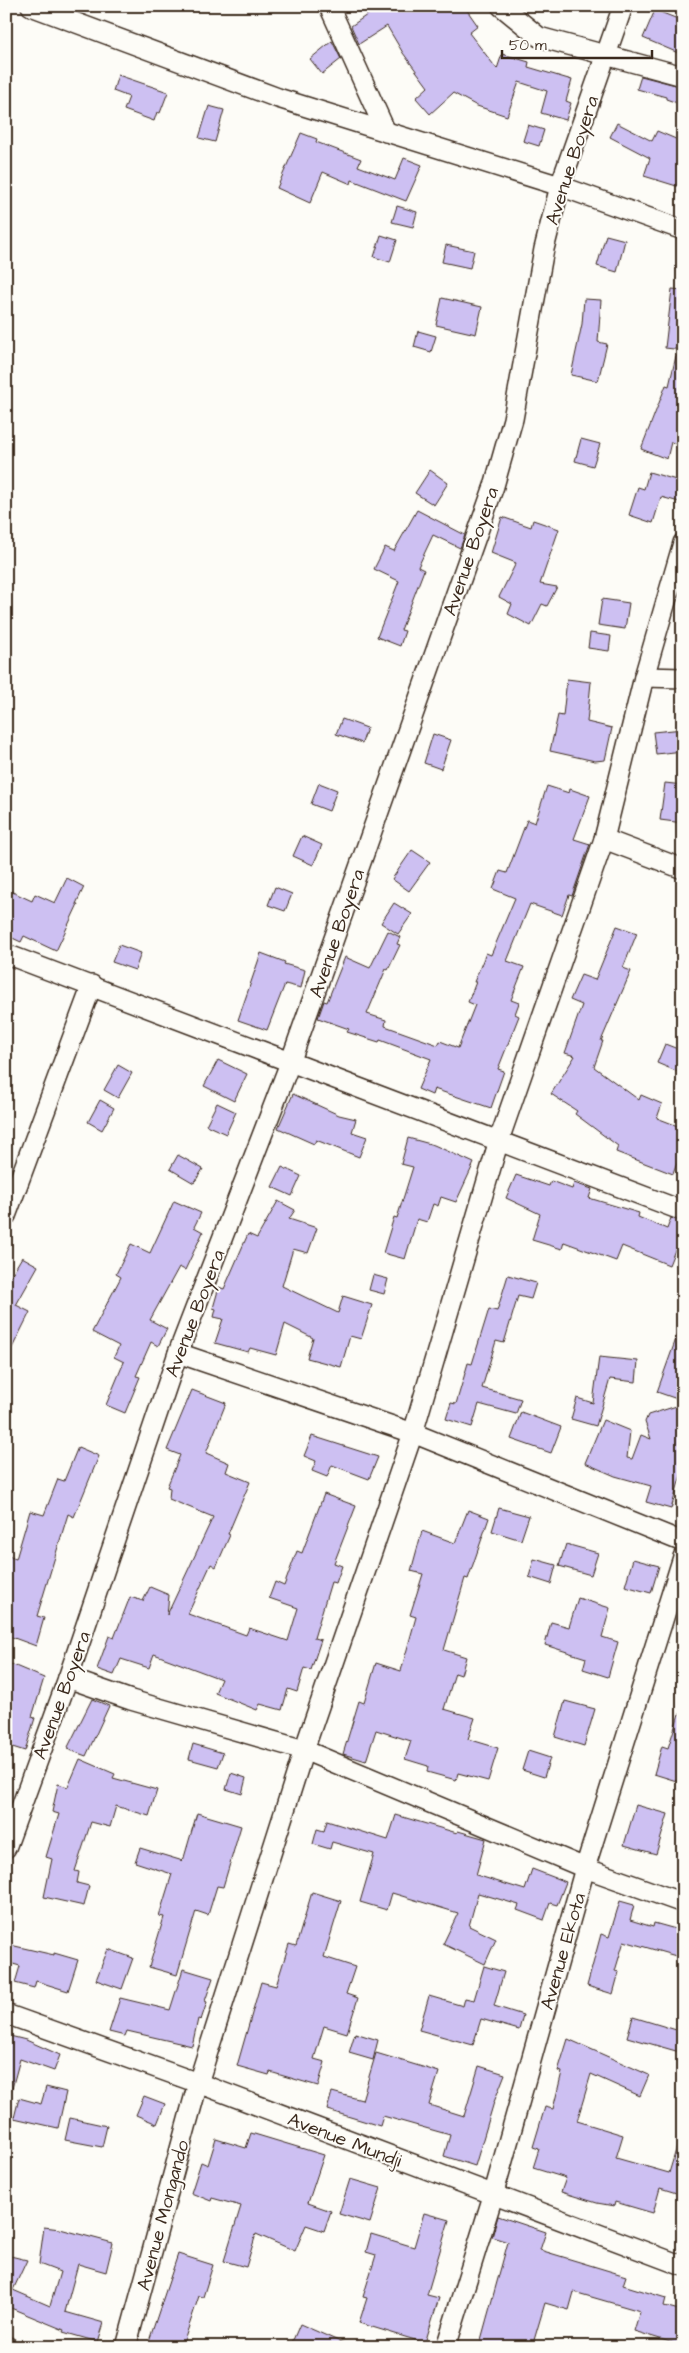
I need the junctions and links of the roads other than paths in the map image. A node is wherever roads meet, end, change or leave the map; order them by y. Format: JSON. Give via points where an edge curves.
{"nodes":[{"id":1,"x":31,"y":6,"type":"edge"},
{"id":2,"x":330,"y":6,"type":"edge"},
{"id":3,"x":501,"y":6,"type":"edge"},
{"id":4,"x":623,"y":6,"type":"edge"},
{"id":5,"x":606,"y":54,"type":"junction"},
{"id":6,"x":683,"y":76,"type":"edge"},
{"id":7,"x":386,"y":132,"type":"junction"},
{"id":8,"x":560,"y":186,"type":"junction"},
{"id":9,"x":683,"y":230,"type":"edge"},
{"id":10,"x":683,"y":543,"type":"edge"},
{"id":11,"x":644,"y":678,"type":"junction"},
{"id":12,"x":683,"y":678,"type":"edge"},
{"id":13,"x":604,"y":839,"type":"junction"},
{"id":14,"x":683,"y":869,"type":"edge"},
{"id":15,"x":6,"y":954,"type":"edge"},
{"id":16,"x":92,"y":985,"type":"junction"},
{"id":17,"x":290,"y":1063,"type":"junction"},
{"id":18,"x":499,"y":1140,"type":"junction"},
{"id":19,"x":683,"y":1211,"type":"edge"},
{"id":20,"x":6,"y":1216,"type":"edge"},
{"id":21,"x":178,"y":1353,"type":"junction"},
{"id":22,"x":413,"y":1433,"type":"junction"},
{"id":23,"x":683,"y":1542,"type":"edge"},
{"id":24,"x":683,"y":1557,"type":"edge"},
{"id":25,"x":68,"y":1678,"type":"junction"},
{"id":26,"x":304,"y":1750,"type":"junction"},
{"id":27,"x":6,"y":1848,"type":"edge"},
{"id":28,"x":585,"y":1868,"type":"junction"},
{"id":29,"x":683,"y":1903,"type":"edge"},
{"id":30,"x":6,"y":2014,"type":"edge"},
{"id":31,"x":198,"y":2083,"type":"junction"},
{"id":32,"x":493,"y":2196,"type":"junction"},
{"id":33,"x":683,"y":2266,"type":"edge"},
{"id":34,"x":126,"y":2347,"type":"edge"},
{"id":35,"x":446,"y":2347,"type":"edge"}],
"edges":[{"from":1,"to":7,"type":"street","via":[[278,98]]},
{"from":2,"to":7,"type":"street"},
{"from":3,"to":5,"type":"street","via":[[539,37]]},
{"from":4,"to":5,"type":"street","name":"Avenue Boyera"},
{"from":5,"to":6,"type":"street"},
{"from":5,"to":8,"type":"street","name":"Avenue Boyera"},
{"from":7,"to":8,"type":"street"},
{"from":8,"to":9,"type":"street"},
{"from":8,"to":17,"type":"street","name":"Avenue Boyera","via":[[544,248],[513,418],[494,486]]},
{"from":10,"to":11,"type":"street","name":"Avenue Mongando"},
{"from":11,"to":12,"type":"street"},
{"from":11,"to":13,"type":"street","name":"Avenue Mongando"},
{"from":13,"to":14,"type":"street"},
{"from":13,"to":18,"type":"street","name":"Avenue Mongando"},
{"from":15,"to":16,"type":"street"},
{"from":16,"to":17,"type":"street"},
{"from":16,"to":20,"type":"street"},
{"from":17,"to":18,"type":"street"},
{"from":17,"to":21,"type":"street","name":"Avenue Boyera"},
{"from":18,"to":19,"type":"street"},
{"from":18,"to":22,"type":"street","name":"Avenue Mongando"},
{"from":21,"to":22,"type":"street"},
{"from":21,"to":25,"type":"street","name":"Avenue Boyera"},
{"from":22,"to":23,"type":"street"},
{"from":22,"to":26,"type":"street","name":"Avenue Mongando"},
{"from":24,"to":28,"type":"street","name":"Avenue Ekota"},
{"from":25,"to":26,"type":"street","via":[[131,1700]]},
{"from":25,"to":27,"type":"street","name":"Avenue Boyera"},
{"from":26,"to":28,"type":"street"},
{"from":26,"to":31,"type":"street","name":"Avenue Mongando"},
{"from":28,"to":29,"type":"street"},
{"from":28,"to":32,"type":"street","name":"Avenue Ekota"},
{"from":30,"to":31,"type":"street","name":"Avenue Mundji"},
{"from":31,"to":32,"type":"street","name":"Avenue Mundji"},
{"from":31,"to":34,"type":"street","name":"Avenue Mongando"},
{"from":32,"to":33,"type":"street","name":"Avenue Mundji"},
{"from":32,"to":35,"type":"street","name":"Avenue Ekota"}]}
